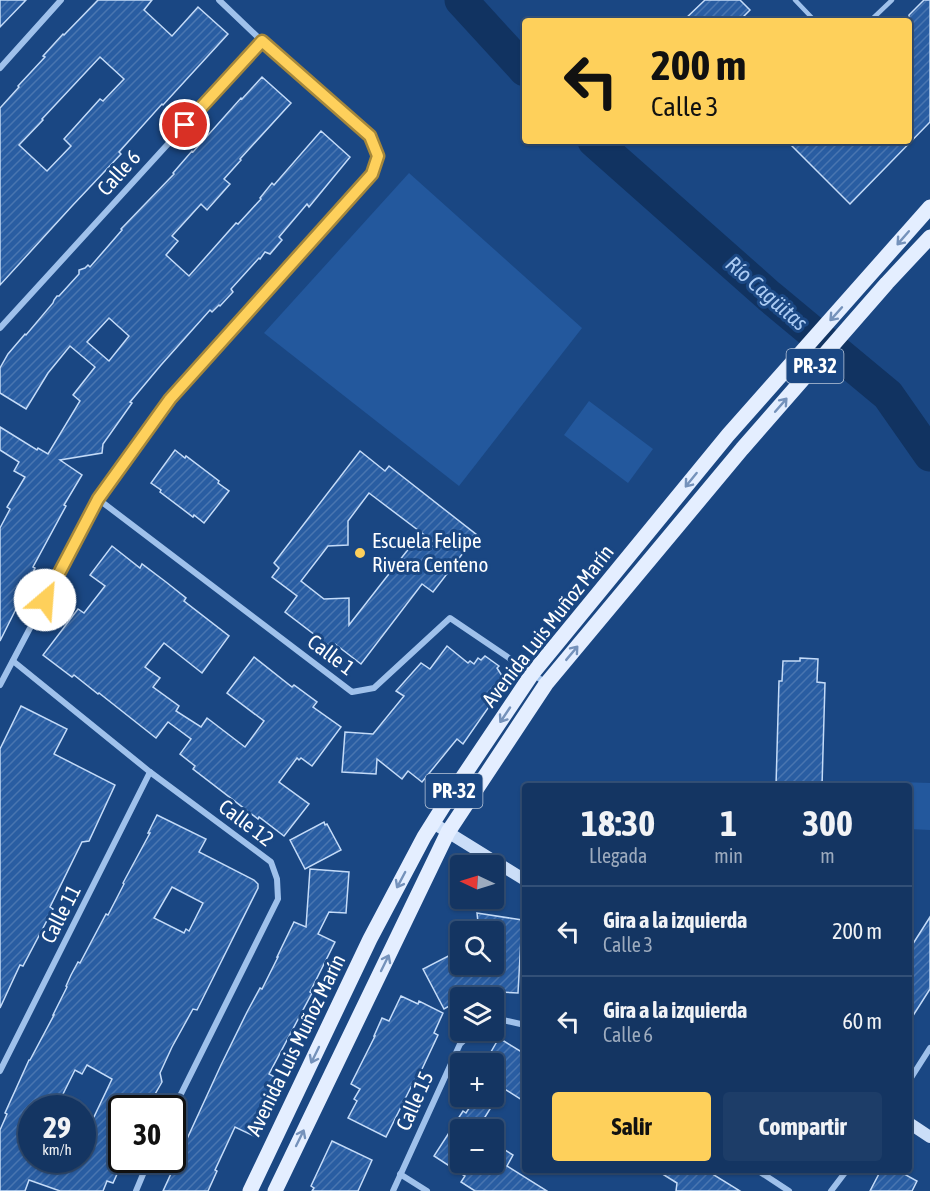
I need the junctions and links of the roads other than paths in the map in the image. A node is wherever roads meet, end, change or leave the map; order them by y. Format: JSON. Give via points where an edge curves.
{"nodes":[{"id":1,"x":61,"y":0,"type":"edge"},
{"id":2,"x":219,"y":0,"type":"edge"},
{"id":3,"x":795,"y":0,"type":"edge"},
{"id":4,"x":892,"y":0,"type":"edge"},
{"id":5,"x":812,"y":18,"type":"edge"},
{"id":6,"x":873,"y":18,"type":"edge"},
{"id":7,"x":262,"y":41,"type":"junction"},
{"id":8,"x":0,"y":68,"type":"edge"},
{"id":9,"x":930,"y":207,"type":"edge"},
{"id":10,"x":930,"y":237,"type":"edge"},
{"id":11,"x":0,"y":328,"type":"edge"},
{"id":12,"x":98,"y":499,"type":"junction"},
{"id":13,"x":13,"y":661,"type":"junction"},
{"id":14,"x":532,"y":674,"type":"junction"},
{"id":15,"x":546,"y":684,"type":"junction"},
{"id":16,"x":0,"y":685,"type":"edge"},
{"id":17,"x":150,"y":772,"type":"junction"},
{"id":18,"x":433,"y":823,"type":"junction"},
{"id":19,"x":448,"y":832,"type":"junction"},
{"id":20,"x":522,"y":878,"type":"edge"},
{"id":21,"x":504,"y":1020,"type":"edge"},
{"id":22,"x":522,"y":1024,"type":"edge"},
{"id":23,"x":463,"y":1041,"type":"edge"},
{"id":24,"x":930,"y":1048,"type":"edge"},
{"id":25,"x":0,"y":1071,"type":"edge"},
{"id":26,"x":912,"y":1076,"type":"edge"},
{"id":27,"x":180,"y":1095,"type":"edge"},
{"id":28,"x":912,"y":1125,"type":"edge"},
{"id":29,"x":930,"y":1137,"type":"edge"},
{"id":30,"x":144,"y":1173,"type":"edge"},
{"id":31,"x":762,"y":1173,"type":"edge"},
{"id":32,"x":844,"y":1173,"type":"edge"},
{"id":33,"x":400,"y":1174,"type":"junction"},
{"id":34,"x":136,"y":1191,"type":"edge"},
{"id":35,"x":250,"y":1191,"type":"edge"},
{"id":36,"x":275,"y":1191,"type":"edge"},
{"id":37,"x":393,"y":1191,"type":"edge"},
{"id":38,"x":427,"y":1191,"type":"edge"},
{"id":39,"x":789,"y":1191,"type":"edge"},
{"id":40,"x":831,"y":1191,"type":"edge"}],
"edges":[{"from":1,"to":8,"type":"street"},
{"from":2,"to":7,"type":"street"},
{"from":3,"to":5,"type":"lane"},
{"from":4,"to":6,"type":"lane"},
{"from":7,"to":11,"type":"street","name":"Calle 6"},
{"from":7,"to":12,"type":"street","via":[[370,136],[378,156],[372,174],[170,399]]},
{"from":9,"to":14,"type":"main road","name":"Avenida Luis Muñoz Marín","number":"PR-32","one_way":true,"via":[[728,435]]},
{"from":15,"to":10,"type":"main road","name":"Avenida Luis Muñoz Marín","number":"PR-32","one_way":true,"via":[[742,449]]},
{"from":12,"to":13,"type":"street"},
{"from":12,"to":14,"type":"street","name":"Calle 1","via":[[352,692],[374,688],[450,618]]},
{"from":13,"to":16,"type":"street"},
{"from":13,"to":17,"type":"street","name":"Calle 12"},
{"from":14,"to":15,"type":"street","name":"Calle 1"},
{"from":14,"to":18,"type":"main road","name":"Avenida Luis Muñoz Marín","number":"PR-32","one_way":true},
{"from":15,"to":19,"type":"main road","name":"Avenida Luis Muñoz Marín","number":"PR-32"},
{"from":17,"to":25,"type":"street","name":"Calle 11"},
{"from":17,"to":27,"type":"street","name":"Calle 12","via":[[271,862],[278,889],[278,899]]},
{"from":18,"to":19,"type":"street"},
{"from":18,"to":35,"type":"main road","name":"Avenida Luis Muñoz Marín","number":"PR-32","one_way":true,"via":[[370,939]]},
{"from":19,"to":20,"type":"street"},
{"from":36,"to":19,"type":"main road","name":"Avenida Luis Muñoz Marín","number":"PR-32","one_way":true},
{"from":21,"to":22,"type":"street"},
{"from":23,"to":33,"type":"street","name":"Calle 15"},
{"from":24,"to":26,"type":"street"},
{"from":28,"to":29,"type":"street"},
{"from":30,"to":34,"type":"street"},
{"from":31,"to":39,"type":"street"},
{"from":32,"to":40,"type":"street"},
{"from":33,"to":37,"type":"street","name":"Calle 15"},
{"from":33,"to":38,"type":"street"}]}
